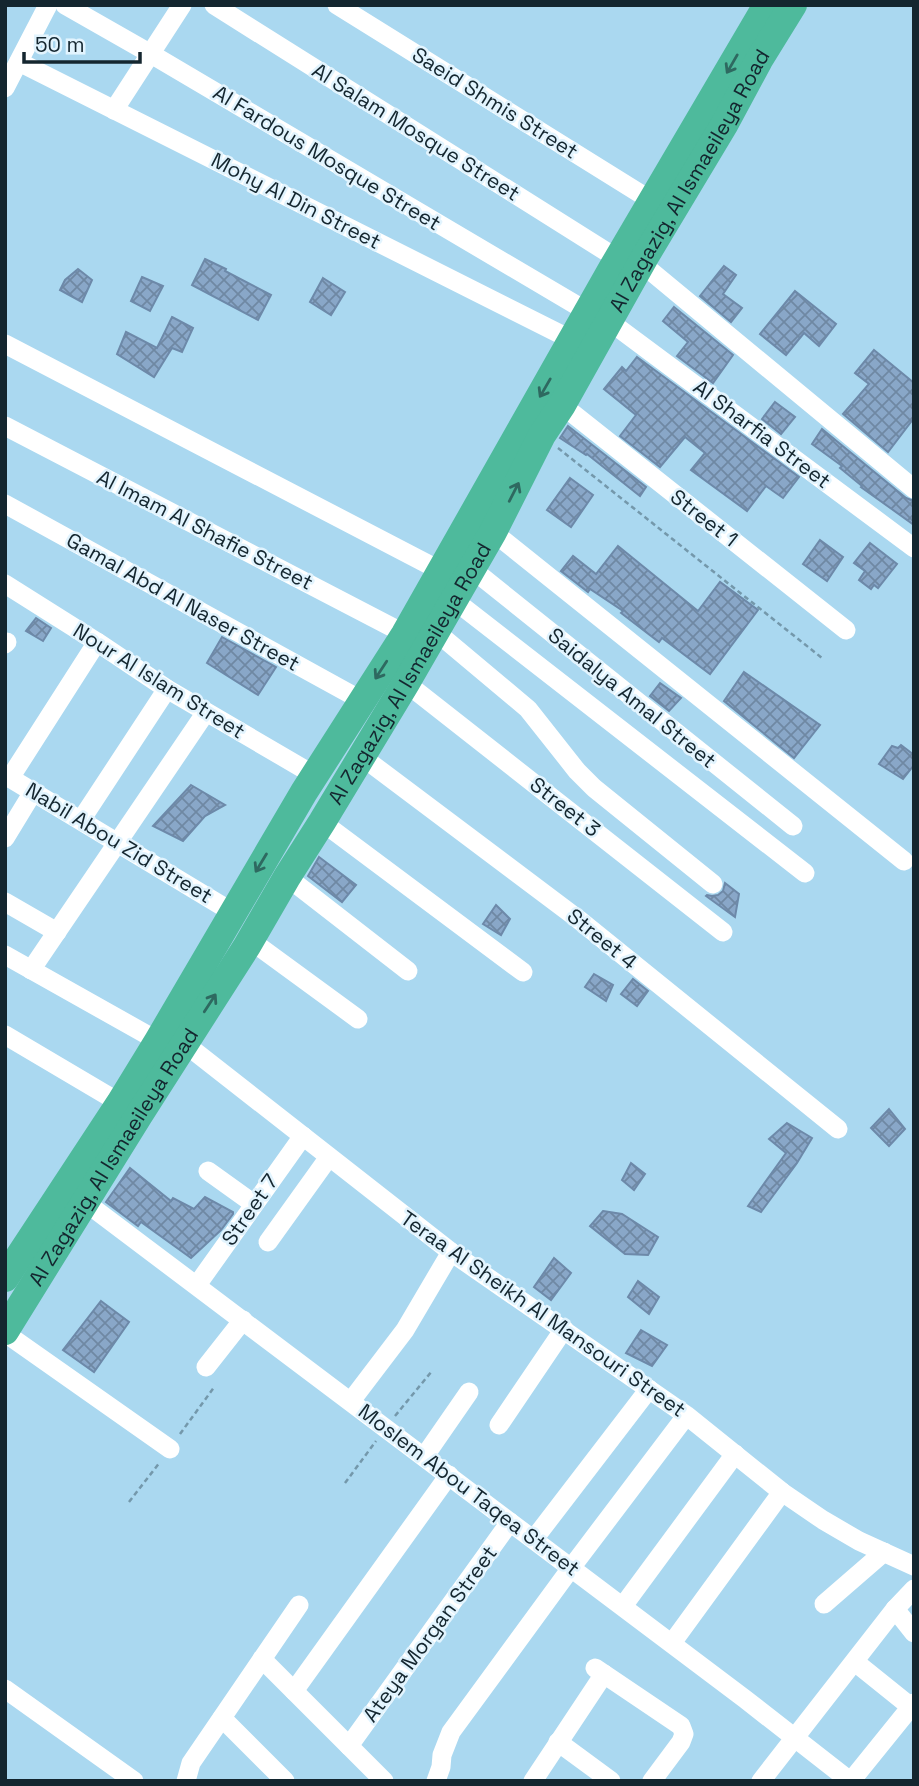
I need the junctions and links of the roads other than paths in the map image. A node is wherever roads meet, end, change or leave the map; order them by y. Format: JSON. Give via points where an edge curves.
{"nodes":[{"id":1,"x":48,"y":5,"type":"edge"},
{"id":2,"x":65,"y":5,"type":"edge"},
{"id":3,"x":182,"y":5,"type":"edge"},
{"id":4,"x":214,"y":5,"type":"edge"},
{"id":5,"x":337,"y":5,"type":"edge"},
{"id":6,"x":767,"y":5,"type":"edge"},
{"id":7,"x":793,"y":5,"type":"edge"},
{"id":8,"x":151,"y":54,"type":"junction"},
{"id":9,"x":19,"y":62,"type":"junction"},
{"id":10,"x":5,"y":88,"type":"edge"},
{"id":11,"x":114,"y":110,"type":"junction"},
{"id":12,"x":652,"y":201,"type":"junction"},
{"id":13,"x":630,"y":261,"type":"junction"},
{"id":14,"x":599,"y":316,"type":"junction"},
{"id":15,"x":572,"y":340,"type":"junction"},
{"id":16,"x":5,"y":344,"type":"edge"},
{"id":17,"x":562,"y":405,"type":"junction"},
{"id":18,"x":5,"y":426,"type":"edge"},
{"id":19,"x":914,"y":489,"type":"edge"},
{"id":20,"x":5,"y":504,"type":"edge"},
{"id":21,"x":494,"y":532,"type":"junction"},
{"id":22,"x":914,"y":548,"type":"edge"},
{"id":23,"x":472,"y":569,"type":"junction"},
{"id":24,"x":441,"y":571,"type":"junction"},
{"id":25,"x":5,"y":584,"type":"edge"},
{"id":26,"x":454,"y":600,"type":"junction"},
{"id":27,"x":846,"y":629,"type":"dead end"},
{"id":28,"x":436,"y":631,"type":"junction"},
{"id":29,"x":405,"y":634,"type":"junction"},
{"id":30,"x":97,"y":642,"type":"junction"},
{"id":31,"x":406,"y":682,"type":"junction"},
{"id":32,"x":167,"y":689,"type":"junction"},
{"id":33,"x":356,"y":708,"type":"junction"},
{"id":34,"x":206,"y":712,"type":"junction"},
{"id":35,"x":368,"y":746,"type":"junction"},
{"id":36,"x":317,"y":770,"type":"junction"},
{"id":37,"x":8,"y":777,"type":"edge"},
{"id":38,"x":345,"y":783,"type":"junction"},
{"id":39,"x":33,"y":792,"type":"junction"},
{"id":40,"x":80,"y":820,"type":"junction"},
{"id":41,"x":323,"y":822,"type":"junction"},
{"id":42,"x":793,"y":826,"type":"dead end"},
{"id":43,"x":5,"y":838,"type":"edge"},
{"id":44,"x":118,"y":843,"type":"junction"},
{"id":45,"x":904,"y":861,"type":"dead end"},
{"id":46,"x":805,"y":873,"type":"dead end"},
{"id":47,"x":287,"y":877,"type":"junction"},
{"id":48,"x":713,"y":884,"type":"dead end"},
{"id":49,"x":5,"y":902,"type":"edge"},
{"id":50,"x":232,"y":912,"type":"junction"},
{"id":51,"x":57,"y":932,"type":"junction"},
{"id":52,"x":723,"y":932,"type":"dead end"},
{"id":53,"x":250,"y":940,"type":"junction"},
{"id":54,"x":5,"y":954,"type":"edge"},
{"id":55,"x":31,"y":970,"type":"junction"},
{"id":56,"x":408,"y":971,"type":"dead end"},
{"id":57,"x":523,"y":972,"type":"dead end"},
{"id":58,"x":358,"y":1018,"type":"dead end"},
{"id":59,"x":5,"y":1035,"type":"edge"},
{"id":60,"x":171,"y":1042,"type":"junction"},
{"id":61,"x":120,"y":1102,"type":"junction"},
{"id":62,"x":838,"y":1129,"type":"dead end"},
{"id":63,"x":303,"y":1136,"type":"junction"},
{"id":64,"x":329,"y":1157,"type":"junction"},
{"id":65,"x":208,"y":1171,"type":"dead end"},
{"id":66,"x":85,"y":1202,"type":"junction"},
{"id":67,"x":254,"y":1204,"type":"junction"},
{"id":68,"x":268,"y":1242,"type":"dead end"},
{"id":69,"x":450,"y":1252,"type":"junction"},
{"id":70,"x":5,"y":1278,"type":"edge"},
{"id":71,"x":197,"y":1285,"type":"junction"},
{"id":72,"x":243,"y":1320,"type":"junction"},
{"id":73,"x":564,"y":1329,"type":"junction"},
{"id":74,"x":5,"y":1332,"type":"edge"},
{"id":75,"x":206,"y":1367,"type":"dead end"},
{"id":76,"x":649,"y":1390,"type":"junction"},
{"id":77,"x":469,"y":1391,"type":"dead end"},
{"id":78,"x":351,"y":1401,"type":"junction"},
{"id":79,"x":687,"y":1416,"type":"junction"},
{"id":80,"x":499,"y":1425,"type":"dead end"},
{"id":81,"x":170,"y":1449,"type":"road end"},
{"id":82,"x":735,"y":1454,"type":"junction"},
{"id":83,"x":424,"y":1457,"type":"junction"},
{"id":84,"x":449,"y":1475,"type":"junction"},
{"id":85,"x":782,"y":1492,"type":"junction"},
{"id":86,"x":510,"y":1522,"type":"junction"},
{"id":87,"x":534,"y":1539,"type":"junction"},
{"id":88,"x":884,"y":1552,"type":"junction"},
{"id":89,"x":914,"y":1566,"type":"edge"},
{"id":90,"x":571,"y":1568,"type":"junction"},
{"id":91,"x":914,"y":1589,"type":"edge"},
{"id":92,"x":824,"y":1604,"type":"dead end"},
{"id":93,"x":299,"y":1605,"type":"dead end"},
{"id":94,"x":623,"y":1606,"type":"junction"},
{"id":95,"x":895,"y":1609,"type":"junction"},
{"id":96,"x":914,"y":1633,"type":"edge"},
{"id":97,"x":672,"y":1643,"type":"junction"},
{"id":98,"x":262,"y":1659,"type":"junction"},
{"id":99,"x":855,"y":1662,"type":"junction"},
{"id":100,"x":5,"y":1689,"type":"edge"},
{"id":101,"x":294,"y":1691,"type":"junction"},
{"id":102,"x":912,"y":1705,"type":"edge"},
{"id":103,"x":222,"y":1718,"type":"junction"},
{"id":104,"x":795,"y":1737,"type":"junction"},
{"id":105,"x":558,"y":1742,"type":"junction"},
{"id":106,"x":349,"y":1746,"type":"junction"},
{"id":107,"x":126,"y":1779,"type":"edge"},
{"id":108,"x":187,"y":1780,"type":"edge"},
{"id":109,"x":285,"y":1781,"type":"edge"},
{"id":110,"x":384,"y":1781,"type":"edge"},
{"id":111,"x":436,"y":1781,"type":"edge"},
{"id":112,"x":533,"y":1781,"type":"edge"},
{"id":113,"x":611,"y":1781,"type":"edge"},
{"id":114,"x":652,"y":1781,"type":"edge"},
{"id":115,"x":761,"y":1781,"type":"edge"},
{"id":116,"x":851,"y":1781,"type":"edge"}],
"edges":[{"from":1,"to":9,"type":"street"},
{"from":2,"to":8,"type":"street","name":"Al Fardous Mosque Street"},
{"from":3,"to":8,"type":"street"},
{"from":4,"to":13,"type":"street","name":"Al Salam Mosque Street"},
{"from":5,"to":12,"type":"street","name":"Saeid Shmis Street"},
{"from":6,"to":12,"type":"highway","name":"Al Zagazig, Al Ismaeileya Road","one_way":true},
{"from":7,"to":13,"type":"highway","name":"Al Zagazig, Al Ismaeileya Road","via":[[723,125]]},
{"from":8,"to":11,"type":"street"},
{"from":8,"to":14,"type":"street","name":"Al Fardous Mosque Street"},
{"from":9,"to":10,"type":"street"},
{"from":9,"to":11,"type":"street","name":"Mohy Al Din Street"},
{"from":11,"to":15,"type":"street","name":"Mohy Al Din Street"},
{"from":12,"to":13,"type":"highway","name":"Al Zagazig, Al Ismaeileya Road"},
{"from":13,"to":14,"type":"highway","name":"Al Zagazig, Al Ismaeileya Road"},
{"from":13,"to":19,"type":"street","name":"Al Salam Mosque Street"},
{"from":14,"to":15,"type":"highway","name":"Al Zagazig, Al Ismaeileya Road"},
{"from":14,"to":17,"type":"highway","name":"Al Zagazig, Al Ismaeileya Road"},
{"from":14,"to":22,"type":"street","name":"Al Sharfia Street"},
{"from":15,"to":24,"type":"highway","name":"Al Zagazig, Al Ismaeileya Road","one_way":true},
{"from":16,"to":24,"type":"street"},
{"from":21,"to":17,"type":"highway","name":"Al Zagazig, Al Ismaeileya Road","one_way":true},
{"from":17,"to":27,"type":"street","name":"Street 1"},
{"from":18,"to":29,"type":"street","name":"Al Imam Al Shafie Street"},
{"from":20,"to":33,"type":"street","name":"Gamal Abd Al Naser Street"},
{"from":21,"to":23,"type":"highway","name":"Al Zagazig, Al Ismaeileya Road"},
{"from":21,"to":45,"type":"street"},
{"from":23,"to":26,"type":"highway","name":"Al Zagazig, Al Ismaeileya Road"},
{"from":23,"to":42,"type":"street","name":"Saidalya Amal Street"},
{"from":24,"to":29,"type":"highway","name":"Al Zagazig, Al Ismaeileya Road"},
{"from":25,"to":30,"type":"street","name":"Nour Al Islam Street"},
{"from":26,"to":28,"type":"highway","name":"Al Zagazig, Al Ismaeileya Road"},
{"from":26,"to":46,"type":"street"},
{"from":28,"to":31,"type":"highway","name":"Al Zagazig, Al Ismaeileya Road"},
{"from":28,"to":48,"type":"street","via":[[528,709],[594,788]]},
{"from":29,"to":33,"type":"highway","name":"Al Zagazig, Al Ismaeileya Road","one_way":true},
{"from":30,"to":32,"type":"street","name":"Nour Al Islam Street"},
{"from":30,"to":37,"type":"street"},
{"from":31,"to":35,"type":"highway","name":"Al Zagazig, Al Ismaeileya Road"},
{"from":31,"to":52,"type":"street","name":"Street 3"},
{"from":32,"to":34,"type":"street","name":"Nour Al Islam Street"},
{"from":32,"to":40,"type":"street"},
{"from":33,"to":35,"type":"highway"},
{"from":33,"to":36,"type":"highway","name":"Al Zagazig, Al Ismaeileya Road"},
{"from":34,"to":36,"type":"street","name":"Nour Al Islam Street"},
{"from":34,"to":44,"type":"street"},
{"from":35,"to":38,"type":"highway","name":"Al Zagazig, Al Ismaeileya Road"},
{"from":35,"to":62,"type":"street","name":"Street 4"},
{"from":36,"to":38,"type":"highway"},
{"from":36,"to":50,"type":"highway","name":"Al Zagazig, Al Ismaeileya Road","one_way":true},
{"from":37,"to":39,"type":"street","name":"Nabil Abou Zid Street"},
{"from":38,"to":41,"type":"highway","name":"Al Zagazig, Al Ismaeileya Road"},
{"from":39,"to":40,"type":"street","name":"Nabil Abou Zid Street"},
{"from":39,"to":43,"type":"street"},
{"from":40,"to":44,"type":"street","name":"Nabil Abou Zid Street"},
{"from":41,"to":47,"type":"highway","name":"Al Zagazig, Al Ismaeileya Road"},
{"from":41,"to":57,"type":"street"},
{"from":44,"to":50,"type":"street","name":"Nabil Abou Zid Street"},
{"from":44,"to":51,"type":"street"},
{"from":47,"to":53,"type":"highway","name":"Al Zagazig, Al Ismaeileya Road"},
{"from":47,"to":56,"type":"street"},
{"from":49,"to":51,"type":"street"},
{"from":50,"to":60,"type":"highway","name":"Al Zagazig, Al Ismaeileya Road"},
{"from":51,"to":55,"type":"street"},
{"from":53,"to":58,"type":"street"},
{"from":60,"to":53,"type":"highway","name":"Al Zagazig, Al Ismaeileya Road","one_way":true},
{"from":54,"to":55,"type":"street","name":"Teraa Al Sheikh Al Mansouri Street"},
{"from":55,"to":60,"type":"street","name":"Teraa Al Sheikh Al Mansouri Street"},
{"from":59,"to":61,"type":"street"},
{"from":60,"to":61,"type":"highway","name":"Al Zagazig, Al Ismaeileya Road"},
{"from":60,"to":63,"type":"street","name":"Teraa Al Sheikh Al Mansouri Street"},
{"from":60,"to":66,"type":"highway","name":"Al Zagazig, Al Ismaeileya Road"},
{"from":61,"to":70,"type":"highway","name":"Al Zagazig, Al Ismaeileya Road"},
{"from":63,"to":64,"type":"street","name":"Teraa Al Sheikh Al Mansouri Street"},
{"from":63,"to":67,"type":"street","name":"Street 7"},
{"from":64,"to":68,"type":"street"},
{"from":64,"to":69,"type":"street","name":"Teraa Al Sheikh Al Mansouri Street"},
{"from":65,"to":67,"type":"street"},
{"from":66,"to":71,"type":"street","name":"Moslem Abou Taqea Street"},
{"from":66,"to":74,"type":"highway","name":"Al Zagazig, Al Ismaeileya Road"},
{"from":67,"to":71,"type":"street","name":"Street 7"},
{"from":69,"to":73,"type":"street","name":"Teraa Al Sheikh Al Mansouri Street"},
{"from":69,"to":78,"type":"street","via":[[405,1330]]},
{"from":71,"to":72,"type":"street","name":"Moslem Abou Taqea Street"},
{"from":72,"to":75,"type":"street"},
{"from":72,"to":78,"type":"street","name":"Moslem Abou Taqea Street"},
{"from":73,"to":76,"type":"street","name":"Teraa Al Sheikh Al Mansouri Street"},
{"from":73,"to":80,"type":"street"},
{"from":74,"to":81,"type":"street"},
{"from":76,"to":79,"type":"street","name":"Teraa Al Sheikh Al Mansouri Street"},
{"from":76,"to":87,"type":"street"},
{"from":77,"to":83,"type":"street"},
{"from":78,"to":83,"type":"street","name":"Moslem Abou Taqea Street"},
{"from":79,"to":82,"type":"street","name":"Teraa Al Sheikh Al Mansouri Street"},
{"from":79,"to":90,"type":"street"},
{"from":82,"to":85,"type":"street","name":"Teraa Al Sheikh Al Mansouri Street"},
{"from":82,"to":94,"type":"street"},
{"from":83,"to":84,"type":"street","name":"Moslem Abou Taqea Street"},
{"from":84,"to":86,"type":"street","name":"Moslem Abou Taqea Street"},
{"from":84,"to":101,"type":"street"},
{"from":85,"to":88,"type":"street","name":"Teraa Al Sheikh Al Mansouri Street"},
{"from":85,"to":97,"type":"street"},
{"from":86,"to":87,"type":"street","name":"Moslem Abou Taqea Street"},
{"from":86,"to":106,"type":"street","name":"Ateya Morgan Street"},
{"from":87,"to":90,"type":"street","name":"Moslem Abou Taqea Street"},
{"from":88,"to":89,"type":"street","name":"Teraa Al Sheikh Al Mansouri Street"},
{"from":88,"to":92,"type":"street"},
{"from":90,"to":94,"type":"street","name":"Moslem Abou Taqea Street"},
{"from":90,"to":111,"type":"street","via":[[451,1732]]},
{"from":91,"to":95,"type":"street"},
{"from":93,"to":98,"type":"street"},
{"from":94,"to":97,"type":"street","name":"Moslem Abou Taqea Street"},
{"from":95,"to":96,"type":"street"},
{"from":95,"to":99,"type":"street"},
{"from":97,"to":104,"type":"street","name":"Moslem Abou Taqea Street"},
{"from":98,"to":101,"type":"street"},
{"from":98,"to":103,"type":"street"},
{"from":99,"to":102,"type":"street"},
{"from":99,"to":104,"type":"street"},
{"from":100,"to":107,"type":"street"},
{"from":101,"to":106,"type":"street"},
{"from":102,"to":116,"type":"street"},
{"from":103,"to":108,"type":"street","via":[[191,1763]]},
{"from":103,"to":109,"type":"street"},
{"from":104,"to":115,"type":"street"},
{"from":104,"to":116,"type":"street","name":"Moslem Abou Taqea Street"},
{"from":105,"to":112,"type":"street"},
{"from":105,"to":113,"type":"street"},
{"from":105,"to":114,"type":"street","via":[[599,1671],[681,1726],[681,1742]]},
{"from":106,"to":110,"type":"street"}]}
